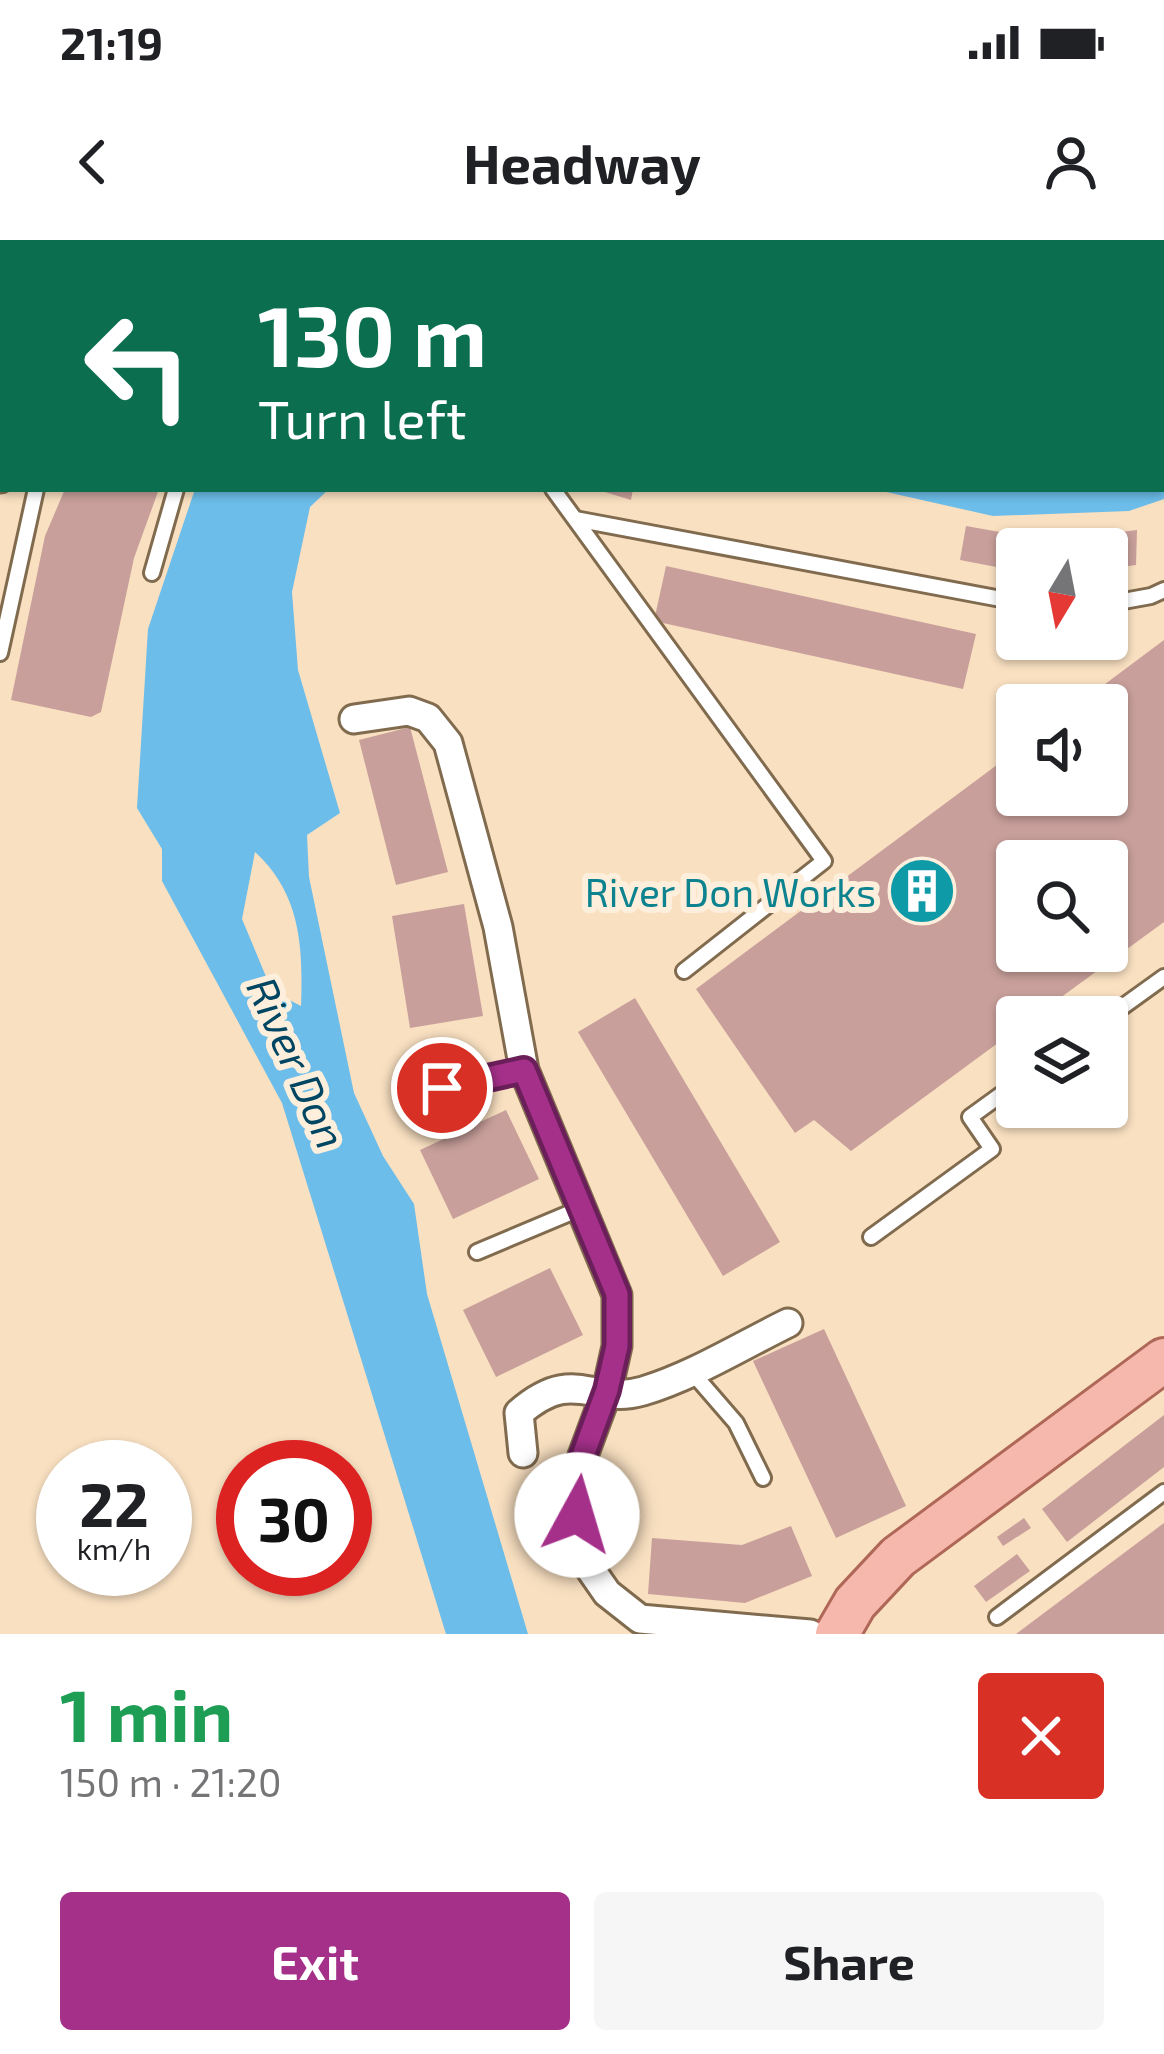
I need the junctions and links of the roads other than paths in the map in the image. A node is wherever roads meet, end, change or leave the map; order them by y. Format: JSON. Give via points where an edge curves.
{"nodes":[{"id":1,"x":35,"y":492,"type":"edge"},
{"id":2,"x":175,"y":492,"type":"edge"},
{"id":3,"x":555,"y":492,"type":"edge"},
{"id":4,"x":574,"y":519,"type":"junction"},
{"id":5,"x":152,"y":573,"type":"dead end"},
{"id":6,"x":1164,"y":590,"type":"edge"},
{"id":7,"x":996,"y":598,"type":"edge"},
{"id":8,"x":1128,"y":600,"type":"edge"},
{"id":9,"x":0,"y":653,"type":"edge"},
{"id":10,"x":354,"y":719,"type":"dead end"},
{"id":11,"x":684,"y":971,"type":"dead end"},
{"id":12,"x":1164,"y":977,"type":"edge"},
{"id":13,"x":1128,"y":1003,"type":"edge"},
{"id":14,"x":524,"y":1070,"type":"junction"},
{"id":15,"x":442,"y":1088,"type":"dead end"},
{"id":16,"x":996,"y":1098,"type":"edge"},
{"id":17,"x":584,"y":1208,"type":"junction"},
{"id":18,"x":872,"y":1238,"type":"dead end"},
{"id":19,"x":477,"y":1252,"type":"dead end"},
{"id":20,"x":788,"y":1323,"type":"dead end"},
{"id":21,"x":1164,"y":1360,"type":"edge"},
{"id":22,"x":691,"y":1371,"type":"junction"},
{"id":23,"x":607,"y":1390,"type":"junction"},
{"id":24,"x":524,"y":1453,"type":"dead end"},
{"id":25,"x":763,"y":1478,"type":"dead end"},
{"id":26,"x":1164,"y":1492,"type":"edge"},
{"id":27,"x":998,"y":1617,"type":"dead end"},
{"id":28,"x":635,"y":1627,"type":"edge"},
{"id":29,"x":811,"y":1634,"type":"edge"},
{"id":30,"x":837,"y":1634,"type":"edge"}],
"edges":[{"from":1,"to":9,"type":"lane"},
{"from":2,"to":5,"type":"lane"},
{"from":3,"to":4,"type":"lane"},
{"from":4,"to":7,"type":"lane"},
{"from":4,"to":11,"type":"lane","via":[[824,861]]},
{"from":6,"to":8,"type":"lane"},
{"from":10,"to":14,"type":"street","via":[[410,711],[428,718],[448,743],[498,927]]},
{"from":12,"to":13,"type":"lane"},
{"from":14,"to":15,"type":"lane"},
{"from":14,"to":17,"type":"street"},
{"from":16,"to":18,"type":"lane","via":[[970,1117],[992,1149]]},
{"from":17,"to":19,"type":"lane"},
{"from":17,"to":23,"type":"street","via":[[617,1294]]},
{"from":20,"to":22,"type":"street"},
{"from":21,"to":30,"type":"main road","via":[[898,1557]]},
{"from":22,"to":23,"type":"street","via":[[634,1394]]},
{"from":22,"to":25,"type":"lane","via":[[736,1423]]},
{"from":23,"to":24,"type":"street","via":[[539,1395],[519,1413]]},
{"from":23,"to":28,"type":"street","via":[[581,1461],[577,1515],[582,1556]]},
{"from":26,"to":27,"type":"lane"},
{"from":28,"to":29,"type":"street"}]}
